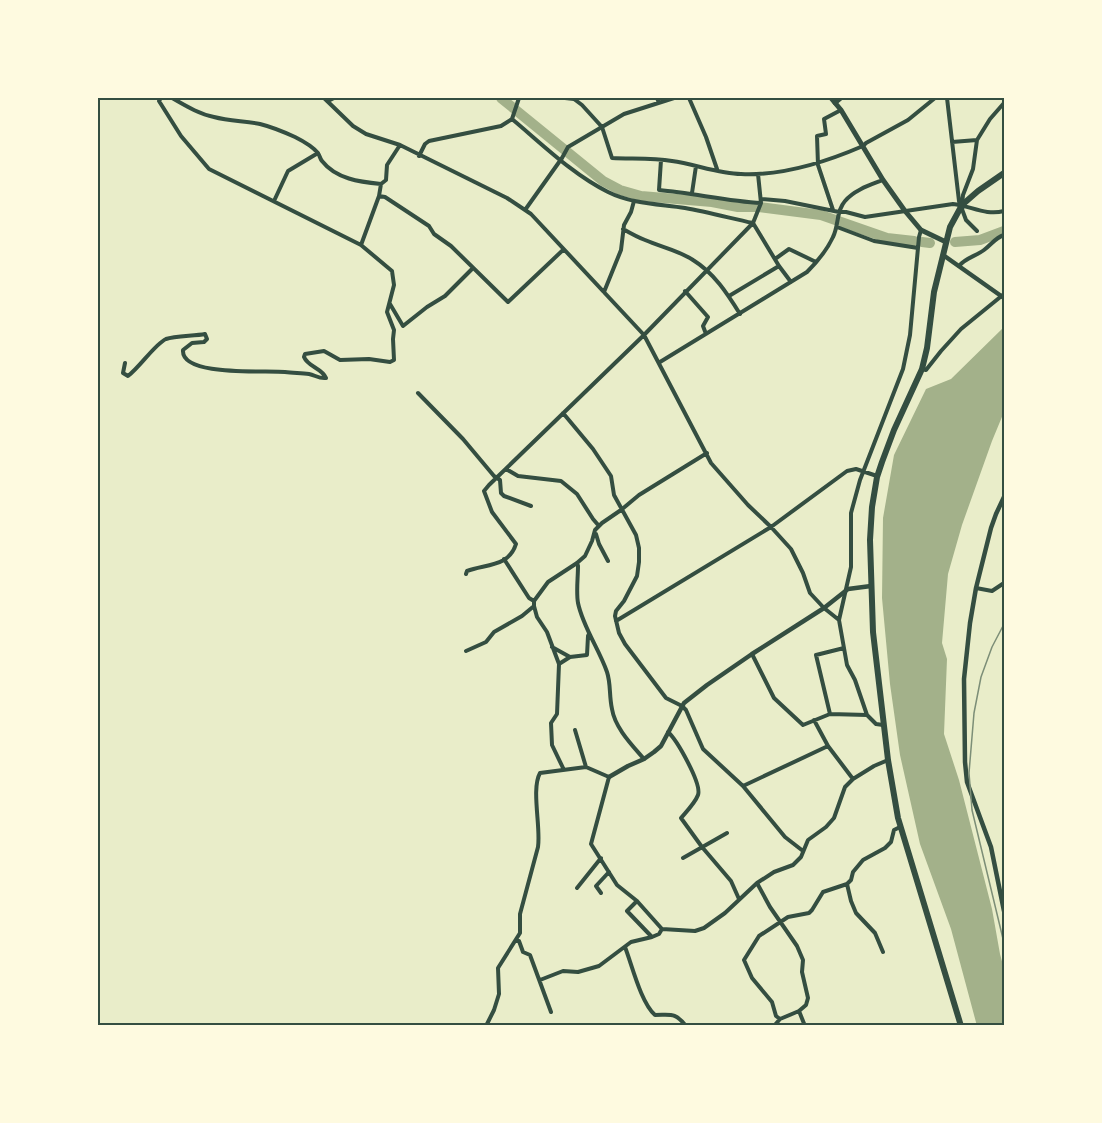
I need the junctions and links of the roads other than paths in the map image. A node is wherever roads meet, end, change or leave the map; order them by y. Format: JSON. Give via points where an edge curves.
{"nodes":[{"id":1,"x":161,"y":98,"type":"edge"},
{"id":2,"x":172,"y":98,"type":"edge"},
{"id":3,"x":334,"y":98,"type":"edge"},
{"id":4,"x":414,"y":98,"type":"edge"},
{"id":5,"x":421,"y":98,"type":"edge"},
{"id":6,"x":565,"y":98,"type":"edge"},
{"id":7,"x":657,"y":98,"type":"edge"},
{"id":8,"x":674,"y":98,"type":"edge"},
{"id":9,"x":689,"y":98,"type":"edge"},
{"id":10,"x":841,"y":98,"type":"edge"},
{"id":11,"x":935,"y":98,"type":"edge"},
{"id":12,"x":947,"y":98,"type":"edge"},
{"id":13,"x":326,"y":99,"type":"edge"},
{"id":14,"x":518,"y":100,"type":"edge"},
{"id":15,"x":833,"y":100,"type":"edge"},
{"id":16,"x":659,"y":103,"type":"junction"},
{"id":17,"x":1005,"y":103,"type":"edge"},
{"id":18,"x":842,"y":110,"type":"junction"},
{"id":19,"x":512,"y":119,"type":"junction"},
{"id":20,"x":602,"y":127,"type":"junction"},
{"id":21,"x":977,"y":140,"type":"junction"},
{"id":22,"x":952,"y":142,"type":"junction"},
{"id":23,"x":400,"y":145,"type":"junction"},
{"id":24,"x":862,"y":146,"type":"junction"},
{"id":25,"x":318,"y":153,"type":"junction"},
{"id":26,"x":419,"y":156,"type":"junction"},
{"id":27,"x":562,"y":159,"type":"junction"},
{"id":28,"x":661,"y":160,"type":"junction"},
{"id":29,"x":818,"y":163,"type":"junction"},
{"id":30,"x":696,"y":166,"type":"junction"},
{"id":31,"x":717,"y":170,"type":"junction"},
{"id":32,"x":1005,"y":173,"type":"edge"},
{"id":33,"x":758,"y":174,"type":"junction"},
{"id":34,"x":883,"y":180,"type":"junction"},
{"id":35,"x":381,"y":184,"type":"junction"},
{"id":36,"x":692,"y":193,"type":"junction"},
{"id":37,"x":379,"y":196,"type":"junction"},
{"id":38,"x":274,"y":201,"type":"junction"},
{"id":39,"x":634,"y":201,"type":"junction"},
{"id":40,"x":761,"y":201,"type":"junction"},
{"id":41,"x":962,"y":205,"type":"junction"},
{"id":42,"x":525,"y":210,"type":"junction"},
{"id":43,"x":905,"y":211,"type":"junction"},
{"id":44,"x":1005,"y":211,"type":"edge"},
{"id":45,"x":836,"y":212,"type":"junction"},
{"id":46,"x":753,"y":223,"type":"junction"},
{"id":47,"x":837,"y":227,"type":"junction"},
{"id":48,"x":623,"y":230,"type":"junction"},
{"id":49,"x":921,"y":230,"type":"junction"},
{"id":50,"x":977,"y":231,"type":"dead end"},
{"id":51,"x":1005,"y":236,"type":"edge"},
{"id":52,"x":946,"y":242,"type":"junction"},
{"id":53,"x":361,"y":245,"type":"junction"},
{"id":54,"x":918,"y":248,"type":"junction"},
{"id":55,"x":563,"y":250,"type":"junction"},
{"id":56,"x":943,"y":255,"type":"junction"},
{"id":57,"x":775,"y":258,"type":"junction"},
{"id":58,"x":816,"y":262,"type":"junction"},
{"id":59,"x":779,"y":266,"type":"junction"},
{"id":60,"x":959,"y":266,"type":"junction"},
{"id":61,"x":473,"y":268,"type":"junction"},
{"id":62,"x":707,"y":269,"type":"junction"},
{"id":63,"x":791,"y":282,"type":"junction"},
{"id":64,"x":685,"y":291,"type":"junction"},
{"id":65,"x":604,"y":292,"type":"junction"},
{"id":66,"x":729,"y":296,"type":"junction"},
{"id":67,"x":1004,"y":296,"type":"edge"},
{"id":68,"x":390,"y":304,"type":"junction"},
{"id":69,"x":740,"y":314,"type":"junction"},
{"id":70,"x":403,"y":327,"type":"junction"},
{"id":71,"x":394,"y":330,"type":"junction"},
{"id":72,"x":706,"y":334,"type":"junction"},
{"id":73,"x":644,"y":335,"type":"junction"},
{"id":74,"x":125,"y":363,"type":"dead end"},
{"id":75,"x":659,"y":363,"type":"junction"},
{"id":76,"x":922,"y":369,"type":"junction"},
{"id":77,"x":418,"y":393,"type":"dead end"},
{"id":78,"x":563,"y":413,"type":"junction"},
{"id":79,"x":707,"y":453,"type":"junction"},
{"id":80,"x":506,"y":469,"type":"junction"},
{"id":81,"x":863,"y":471,"type":"junction"},
{"id":82,"x":497,"y":477,"type":"junction"},
{"id":83,"x":877,"y":477,"type":"junction"},
{"id":84,"x":1005,"y":497,"type":"edge"},
{"id":85,"x":531,"y":506,"type":"dead end"},
{"id":86,"x":621,"y":510,"type":"junction"},
{"id":87,"x":599,"y":526,"type":"junction"},
{"id":88,"x":771,"y":527,"type":"junction"},
{"id":89,"x":594,"y":534,"type":"junction"},
{"id":90,"x":504,"y":559,"type":"junction"},
{"id":91,"x":608,"y":561,"type":"dead end"},
{"id":92,"x":577,"y":563,"type":"junction"},
{"id":93,"x":466,"y":574,"type":"dead end"},
{"id":94,"x":1005,"y":583,"type":"edge"},
{"id":95,"x":871,"y":586,"type":"junction"},
{"id":96,"x":976,"y":588,"type":"junction"},
{"id":97,"x":845,"y":591,"type":"junction"},
{"id":98,"x":534,"y":601,"type":"junction"},
{"id":99,"x":534,"y":606,"type":"junction"},
{"id":100,"x":824,"y":608,"type":"junction"},
{"id":101,"x":839,"y":620,"type":"junction"},
{"id":102,"x":616,"y":621,"type":"junction"},
{"id":103,"x":589,"y":633,"type":"junction"},
{"id":104,"x":552,"y":647,"type":"junction"},
{"id":105,"x":844,"y":648,"type":"junction"},
{"id":106,"x":466,"y":651,"type":"dead end"},
{"id":107,"x":752,"y":654,"type":"junction"},
{"id":108,"x":570,"y":657,"type":"junction"},
{"id":109,"x":559,"y":664,"type":"junction"},
{"id":110,"x":682,"y":706,"type":"junction"},
{"id":111,"x":830,"y":714,"type":"junction"},
{"id":112,"x":867,"y":715,"type":"junction"},
{"id":113,"x":814,"y":720,"type":"junction"},
{"id":114,"x":883,"y":725,"type":"junction"},
{"id":115,"x":575,"y":730,"type":"dead end"},
{"id":116,"x":668,"y":732,"type":"junction"},
{"id":117,"x":828,"y":746,"type":"junction"},
{"id":118,"x":644,"y":759,"type":"junction"},
{"id":119,"x":888,"y":760,"type":"junction"},
{"id":120,"x":586,"y":767,"type":"junction"},
{"id":121,"x":564,"y":770,"type":"junction"},
{"id":122,"x":609,"y":777,"type":"junction"},
{"id":123,"x":852,"y":779,"type":"junction"},
{"id":124,"x":743,"y":786,"type":"junction"},
{"id":125,"x":901,"y":827,"type":"junction"},
{"id":126,"x":727,"y":833,"type":"dead end"},
{"id":127,"x":702,"y":847,"type":"junction"},
{"id":128,"x":803,"y":851,"type":"junction"},
{"id":129,"x":600,"y":858,"type":"junction"},
{"id":130,"x":683,"y":858,"type":"dead end"},
{"id":131,"x":609,"y":872,"type":"junction"},
{"id":132,"x":757,"y":883,"type":"junction"},
{"id":133,"x":847,"y":884,"type":"junction"},
{"id":134,"x":577,"y":888,"type":"dead end"},
{"id":135,"x":602,"y":893,"type":"dead end"},
{"id":136,"x":739,"y":899,"type":"junction"},
{"id":137,"x":638,"y":901,"type":"junction"},
{"id":138,"x":1005,"y":911,"type":"edge"},
{"id":139,"x":781,"y":922,"type":"junction"},
{"id":140,"x":662,"y":929,"type":"junction"},
{"id":141,"x":652,"y":937,"type":"junction"},
{"id":142,"x":515,"y":941,"type":"junction"},
{"id":143,"x":625,"y":947,"type":"junction"},
{"id":144,"x":883,"y":952,"type":"dead end"},
{"id":145,"x":540,"y":980,"type":"junction"},
{"id":146,"x":799,"y":1011,"type":"junction"},
{"id":147,"x":552,"y":1012,"type":"dead end"},
{"id":148,"x":780,"y":1019,"type":"junction"},
{"id":149,"x":486,"y":1026,"type":"edge"},
{"id":150,"x":686,"y":1026,"type":"edge"},
{"id":151,"x":774,"y":1026,"type":"edge"},
{"id":152,"x":805,"y":1026,"type":"edge"},
{"id":153,"x":961,"y":1026,"type":"edge"}],
"edges":[{"from":1,"to":38,"type":"street","via":[[181,136],[209,169]]},
{"from":2,"to":25,"type":"street","via":[[214,117],[278,130],[298,138]]},
{"from":3,"to":13,"type":"street"},
{"from":4,"to":5,"type":"street"},
{"from":6,"to":20,"type":"street","via":[[582,105]]},
{"from":7,"to":16,"type":"street"},
{"from":8,"to":16,"type":"street"},
{"from":9,"to":31,"type":"street"},
{"from":10,"to":15,"type":"street"},
{"from":11,"to":24,"type":"street","via":[[908,120]]},
{"from":12,"to":22,"type":"street"},
{"from":13,"to":23,"type":"street","via":[[353,126]]},
{"from":14,"to":19,"type":"street"},
{"from":15,"to":18,"type":"main road"},
{"from":16,"to":20,"type":"street","via":[[624,114]]},
{"from":17,"to":21,"type":"street"},
{"from":18,"to":24,"type":"main road"},
{"from":18,"to":29,"type":"street","via":[[824,119],[826,134],[817,136]]},
{"from":19,"to":26,"type":"street","via":[[501,126],[429,141]]},
{"from":19,"to":27,"type":"street"},
{"from":20,"to":27,"type":"street","via":[[568,147]]},
{"from":20,"to":28,"type":"street","via":[[612,158]]},
{"from":21,"to":22,"type":"street"},
{"from":21,"to":41,"type":"street"},
{"from":22,"to":41,"type":"street"},
{"from":23,"to":26,"type":"street"},
{"from":23,"to":35,"type":"street"},
{"from":24,"to":29,"type":"street"},
{"from":24,"to":34,"type":"main road"},
{"from":25,"to":35,"type":"street","via":[[323,163],[338,174]]},
{"from":25,"to":38,"type":"street","via":[[288,171]]},
{"from":26,"to":42,"type":"street"},
{"from":27,"to":39,"type":"street","via":[[609,193]]},
{"from":27,"to":42,"type":"street"},
{"from":28,"to":30,"type":"street"},
{"from":28,"to":36,"type":"street","via":[[659,190]]},
{"from":29,"to":33,"type":"street"},
{"from":29,"to":45,"type":"street"},
{"from":30,"to":31,"type":"street"},
{"from":30,"to":36,"type":"street"},
{"from":31,"to":33,"type":"street"},
{"from":32,"to":41,"type":"highway"},
{"from":33,"to":40,"type":"street"},
{"from":34,"to":43,"type":"main road"},
{"from":34,"to":45,"type":"street","via":[[847,198]]},
{"from":35,"to":37,"type":"street"},
{"from":36,"to":40,"type":"street","via":[[740,202]]},
{"from":37,"to":53,"type":"street"},
{"from":37,"to":61,"type":"street","via":[[429,226]]},
{"from":38,"to":53,"type":"street"},
{"from":39,"to":46,"type":"street"},
{"from":39,"to":48,"type":"street"},
{"from":40,"to":45,"type":"street","via":[[784,201]]},
{"from":40,"to":46,"type":"street"},
{"from":41,"to":43,"type":"street"},
{"from":41,"to":44,"type":"street","via":[[981,212]]},
{"from":41,"to":50,"type":"street","via":[[966,219]]},
{"from":41,"to":52,"type":"highway"},
{"from":42,"to":55,"type":"street"},
{"from":43,"to":45,"type":"street","via":[[865,217]]},
{"from":43,"to":49,"type":"main road"},
{"from":45,"to":47,"type":"street"},
{"from":46,"to":57,"type":"street"},
{"from":46,"to":62,"type":"street"},
{"from":47,"to":54,"type":"street","via":[[874,241]]},
{"from":47,"to":58,"type":"street"},
{"from":48,"to":62,"type":"street","via":[[683,254]]},
{"from":48,"to":65,"type":"street","via":[[621,250]]},
{"from":49,"to":52,"type":"main road"},
{"from":49,"to":54,"type":"street"},
{"from":51,"to":60,"type":"street"},
{"from":52,"to":56,"type":"highway"},
{"from":53,"to":68,"type":"street","via":[[392,271]]},
{"from":54,"to":81,"type":"street","via":[[903,369]]},
{"from":55,"to":61,"type":"street","via":[[508,302]]},
{"from":55,"to":65,"type":"street"},
{"from":56,"to":60,"type":"street"},
{"from":56,"to":76,"type":"highway"},
{"from":57,"to":58,"type":"street","via":[[789,249]]},
{"from":57,"to":59,"type":"street"},
{"from":58,"to":63,"type":"street"},
{"from":59,"to":63,"type":"street"},
{"from":59,"to":66,"type":"street"},
{"from":60,"to":67,"type":"street"},
{"from":61,"to":70,"type":"street","via":[[445,296]]},
{"from":62,"to":64,"type":"street"},
{"from":62,"to":66,"type":"street"},
{"from":63,"to":69,"type":"street"},
{"from":64,"to":72,"type":"street","via":[[708,317],[703,326]]},
{"from":64,"to":73,"type":"street"},
{"from":65,"to":73,"type":"street"},
{"from":66,"to":69,"type":"street"},
{"from":67,"to":76,"type":"street","via":[[961,329],[926,370]]},
{"from":68,"to":70,"type":"street"},
{"from":68,"to":71,"type":"street","via":[[387,312]]},
{"from":69,"to":72,"type":"street"},
{"from":70,"to":71,"type":"street"},
{"from":71,"to":74,"type":"street","via":[[394,360],[390,362],[340,360],[324,351],[305,354],[306,361],[325,374],[326,378],[321,379],[310,374],[207,369],[186,360],[183,350],[192,343],[204,342],[205,334],[166,339],[128,376],[123,373]]},
{"from":72,"to":75,"type":"street"},
{"from":73,"to":75,"type":"street"},
{"from":73,"to":78,"type":"street"},
{"from":75,"to":79,"type":"street"},
{"from":76,"to":83,"type":"highway"},
{"from":77,"to":82,"type":"street"},
{"from":78,"to":80,"type":"street"},
{"from":78,"to":86,"type":"street","via":[[611,476]]},
{"from":79,"to":86,"type":"street"},
{"from":79,"to":88,"type":"street","via":[[711,463]]},
{"from":80,"to":82,"type":"street"},
{"from":80,"to":87,"type":"street","via":[[518,476],[561,481],[577,494]]},
{"from":81,"to":83,"type":"street"},
{"from":81,"to":88,"type":"street","via":[[847,471]]},
{"from":81,"to":97,"type":"street","via":[[851,513],[851,567]]},
{"from":82,"to":85,"type":"street","via":[[504,496]]},
{"from":82,"to":90,"type":"street","via":[[484,491],[492,512],[516,544]]},
{"from":83,"to":95,"type":"highway","via":[[872,507]]},
{"from":84,"to":96,"type":"street","via":[[991,528]]},
{"from":86,"to":87,"type":"street"},
{"from":86,"to":102,"type":"street","via":[[636,535],[639,562],[630,591],[616,611]]},
{"from":87,"to":89,"type":"street"},
{"from":88,"to":100,"type":"street","via":[[791,549],[810,593]]},
{"from":88,"to":102,"type":"street"},
{"from":89,"to":91,"type":"street"},
{"from":89,"to":92,"type":"street","via":[[585,556]]},
{"from":90,"to":93,"type":"street","via":[[500,564]]},
{"from":90,"to":98,"type":"street"},
{"from":92,"to":98,"type":"street","via":[[548,582]]},
{"from":92,"to":103,"type":"street","via":[[578,602]]},
{"from":94,"to":96,"type":"street","via":[[992,591]]},
{"from":95,"to":97,"type":"street"},
{"from":95,"to":114,"type":"highway"},
{"from":96,"to":138,"type":"street","via":[[964,679],[965,762],[967,782],[991,847]]},
{"from":97,"to":100,"type":"street"},
{"from":97,"to":101,"type":"street"},
{"from":98,"to":99,"type":"street"},
{"from":99,"to":104,"type":"street"},
{"from":99,"to":106,"type":"street","via":[[494,632],[486,642]]},
{"from":100,"to":101,"type":"street"},
{"from":100,"to":107,"type":"street"},
{"from":101,"to":105,"type":"street"},
{"from":102,"to":110,"type":"street","via":[[625,644],[660,691]]},
{"from":103,"to":108,"type":"street","via":[[586,655]]},
{"from":103,"to":118,"type":"street","via":[[607,672],[617,723]]},
{"from":104,"to":108,"type":"street"},
{"from":104,"to":109,"type":"street"},
{"from":105,"to":111,"type":"street","via":[[816,655]]},
{"from":105,"to":112,"type":"street"},
{"from":107,"to":110,"type":"street"},
{"from":107,"to":113,"type":"street","via":[[774,698],[803,725]]},
{"from":108,"to":109,"type":"street"},
{"from":109,"to":121,"type":"street","via":[[552,745]]},
{"from":110,"to":116,"type":"street"},
{"from":110,"to":124,"type":"street","via":[[703,748]]},
{"from":111,"to":112,"type":"street"},
{"from":111,"to":113,"type":"street"},
{"from":112,"to":114,"type":"street"},
{"from":113,"to":117,"type":"street"},
{"from":114,"to":119,"type":"highway"},
{"from":115,"to":120,"type":"street"},
{"from":116,"to":118,"type":"street","via":[[661,746]]},
{"from":116,"to":127,"type":"street","via":[[691,768],[699,792],[681,818]]},
{"from":117,"to":123,"type":"street"},
{"from":117,"to":124,"type":"street"},
{"from":118,"to":122,"type":"street"},
{"from":119,"to":123,"type":"street"},
{"from":119,"to":125,"type":"highway"},
{"from":120,"to":121,"type":"street"},
{"from":120,"to":122,"type":"street"},
{"from":121,"to":142,"type":"street","via":[[538,776],[540,837]]},
{"from":122,"to":129,"type":"street","via":[[591,844]]},
{"from":123,"to":128,"type":"street","via":[[845,787],[834,818],[808,840]]},
{"from":124,"to":128,"type":"street","via":[[785,837]]},
{"from":125,"to":133,"type":"street","via":[[894,830],[885,848],[864,860]]},
{"from":125,"to":153,"type":"highway"},
{"from":126,"to":127,"type":"street"},
{"from":127,"to":130,"type":"street"},
{"from":127,"to":136,"type":"street","via":[[731,881]]},
{"from":128,"to":132,"type":"street","via":[[793,865]]},
{"from":129,"to":131,"type":"street"},
{"from":129,"to":134,"type":"street"},
{"from":131,"to":135,"type":"street","via":[[596,886]]},
{"from":131,"to":137,"type":"street","via":[[617,885]]},
{"from":132,"to":136,"type":"street"},
{"from":132,"to":139,"type":"street"},
{"from":133,"to":139,"type":"street","via":[[823,892],[809,913]]},
{"from":133,"to":144,"type":"street","via":[[856,912],[875,933]]},
{"from":136,"to":140,"type":"street","via":[[704,928]]},
{"from":137,"to":140,"type":"street"},
{"from":137,"to":141,"type":"street","via":[[627,911]]},
{"from":139,"to":146,"type":"street","via":[[803,960],[808,998]]},
{"from":139,"to":148,"type":"street","via":[[759,936],[744,960]]},
{"from":140,"to":141,"type":"street"},
{"from":141,"to":143,"type":"street"},
{"from":142,"to":145,"type":"street","via":[[530,955]]},
{"from":142,"to":149,"type":"street","via":[[498,968],[499,994]]},
{"from":143,"to":145,"type":"street","via":[[599,966],[578,972],[563,971]]},
{"from":143,"to":150,"type":"street","via":[[650,1011],[655,1016],[680,1018]]},
{"from":145,"to":147,"type":"street"},
{"from":146,"to":148,"type":"street"},
{"from":146,"to":152,"type":"street"},
{"from":148,"to":151,"type":"street"}]}
